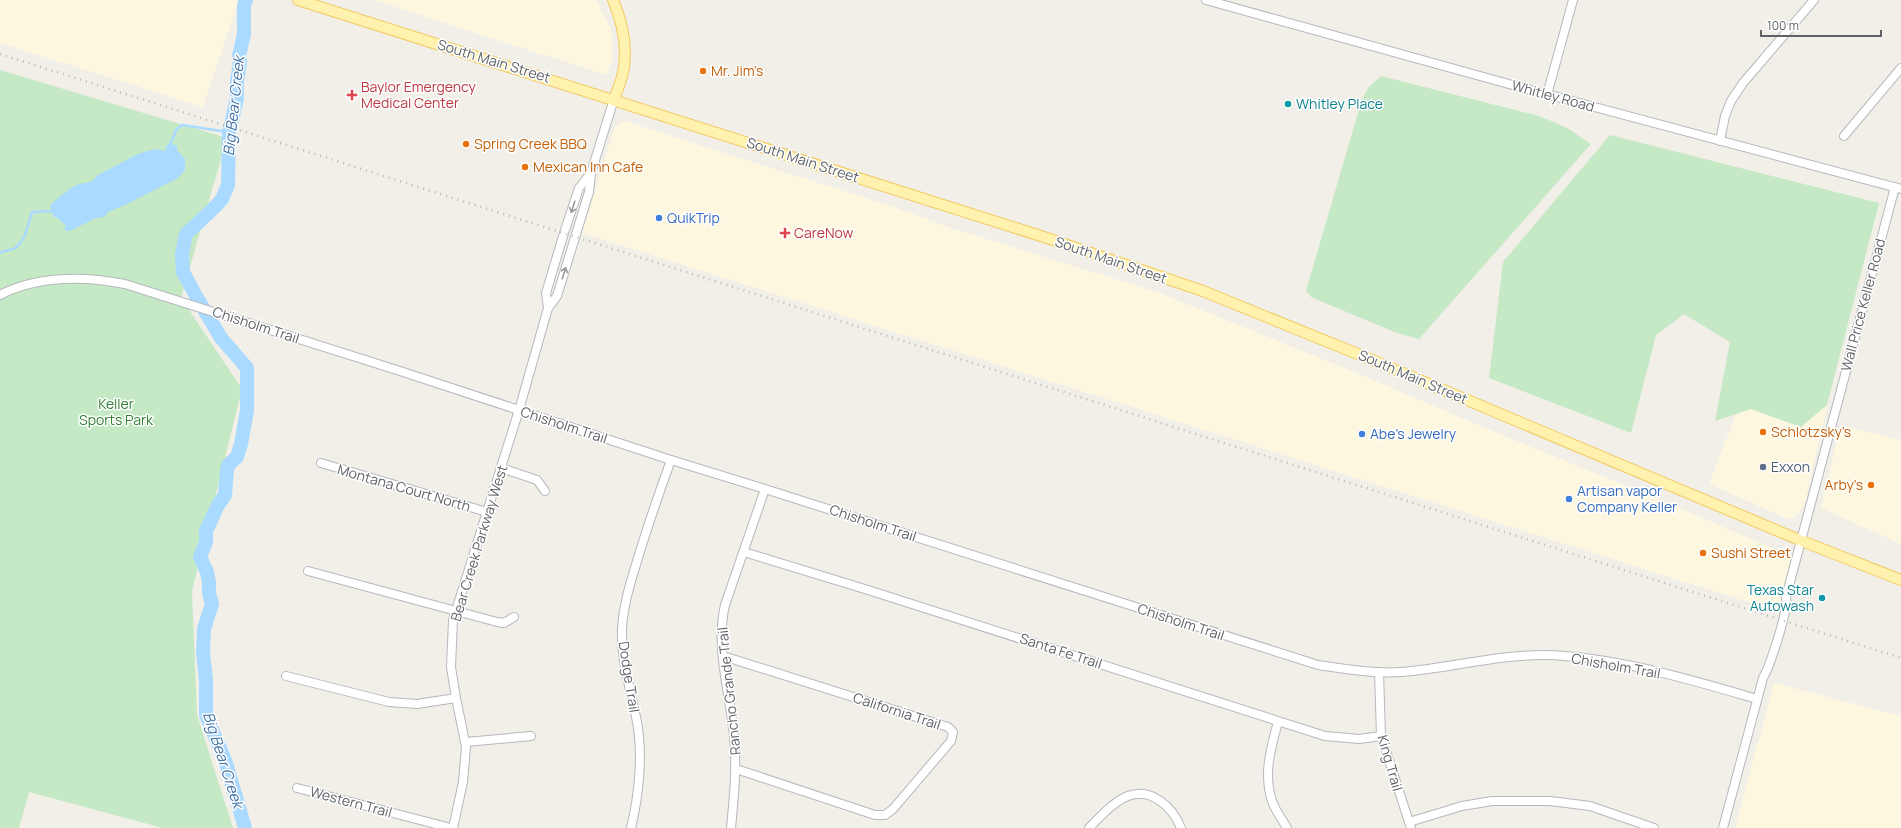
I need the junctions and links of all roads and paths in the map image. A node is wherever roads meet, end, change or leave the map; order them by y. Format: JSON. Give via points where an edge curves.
{"nodes":[{"id":1,"x":298,"y":0,"type":"edge"},
{"id":2,"x":613,"y":0,"type":"edge"},
{"id":3,"x":1206,"y":0,"type":"edge"},
{"id":4,"x":1573,"y":0,"type":"edge"},
{"id":5,"x":1814,"y":0,"type":"edge"},
{"id":6,"x":1901,"y":68,"type":"edge"},
{"id":7,"x":1547,"y":95,"type":"junction"},
{"id":8,"x":614,"y":99,"type":"junction"},
{"id":9,"x":1844,"y":136,"type":"dead end"},
{"id":10,"x":1720,"y":141,"type":"junction"},
{"id":11,"x":1898,"y":188,"type":"edge"},
{"id":12,"x":0,"y":295,"type":"edge"},
{"id":13,"x":519,"y":410,"type":"junction"},
{"id":14,"x":671,"y":460,"type":"junction"},
{"id":15,"x":321,"y":463,"type":"dead end"},
{"id":16,"x":501,"y":468,"type":"junction"},
{"id":17,"x":765,"y":489,"type":"junction"},
{"id":18,"x":545,"y":491,"type":"dead end"},
{"id":19,"x":487,"y":512,"type":"junction"},
{"id":20,"x":1802,"y":541,"type":"junction"},
{"id":21,"x":744,"y":552,"type":"junction"},
{"id":22,"x":308,"y":571,"type":"dead end"},
{"id":23,"x":1901,"y":580,"type":"edge"},
{"id":24,"x":456,"y":611,"type":"junction"},
{"id":25,"x":514,"y":617,"type":"dead end"},
{"id":26,"x":723,"y":656,"type":"junction"},
{"id":27,"x":1379,"y":672,"type":"junction"},
{"id":28,"x":286,"y":676,"type":"dead end"},
{"id":29,"x":456,"y":698,"type":"junction"},
{"id":30,"x":1757,"y":700,"type":"junction"},
{"id":31,"x":1278,"y":722,"type":"junction"},
{"id":32,"x":531,"y":736,"type":"dead end"},
{"id":33,"x":1381,"y":736,"type":"junction"},
{"id":34,"x":466,"y":742,"type":"junction"},
{"id":35,"x":736,"y":769,"type":"junction"},
{"id":36,"x":298,"y":788,"type":"dead end"},
{"id":37,"x":1410,"y":825,"type":"edge"},
{"id":38,"x":452,"y":828,"type":"edge"},
{"id":39,"x":631,"y":828,"type":"edge"},
{"id":40,"x":731,"y":828,"type":"edge"},
{"id":41,"x":1089,"y":828,"type":"edge"},
{"id":42,"x":1181,"y":828,"type":"edge"},
{"id":43,"x":1286,"y":828,"type":"edge"},
{"id":44,"x":1654,"y":828,"type":"edge"},
{"id":45,"x":1724,"y":828,"type":"edge"}],
"edges":[{"from":1,"to":8,"type":"main road","name":"South Main Street"},
{"from":2,"to":8,"type":"main road","via":[[620,19],[624,46],[624,67]]},
{"from":3,"to":7,"type":"street","name":"Whitley Road"},
{"from":4,"to":7,"type":"street"},
{"from":5,"to":10,"type":"street","via":[[1735,95],[1725,116]]},
{"from":6,"to":9,"type":"street"},
{"from":7,"to":10,"type":"street","name":"Whitley Road"},
{"from":8,"to":13,"type":"street","name":"Bear Creek Parkway West","via":[[591,173],[589,192],[557,296],[548,308]]},
{"from":8,"to":20,"type":"main road","name":"South Main Street","via":[[1203,291]]},
{"from":10,"to":11,"type":"street","name":"Whitley Road"},
{"from":11,"to":20,"type":"street","name":"Wall Price Keller Road","via":[[1832,423]]},
{"from":12,"to":13,"type":"street","name":"Chisholm Trail","via":[[34,283],[58,279],[84,277],[125,284]]},
{"from":13,"to":14,"type":"street","name":"Chisholm Trail"},
{"from":13,"to":16,"type":"street","name":"Bear Creek Parkway West"},
{"from":14,"to":17,"type":"street","name":"Chisholm Trail"},
{"from":14,"to":39,"type":"street","name":"Dodge Trail","via":[[653,509],[624,608],[623,655],[637,723],[639,757]]},
{"from":15,"to":19,"type":"street","name":"Montana Court North"},
{"from":16,"to":18,"type":"street","via":[[537,480]]},
{"from":16,"to":19,"type":"street","name":"Bear Creek Parkway West"},
{"from":17,"to":21,"type":"street","name":"Rancho Grande Trail"},
{"from":17,"to":27,"type":"street","name":"Chisholm Trail","via":[[1302,661]]},
{"from":19,"to":24,"type":"street","name":"Bear Creek Parkway West"},
{"from":20,"to":23,"type":"main road","name":"South Main Street"},
{"from":20,"to":30,"type":"street","name":"Wall Price Keller Road","via":[[1766,660]]},
{"from":21,"to":26,"type":"street","name":"Rancho Grande Trail","via":[[725,605],[722,620]]},
{"from":21,"to":31,"type":"street","name":"Santa Fe Trail"},
{"from":22,"to":24,"type":"street"},
{"from":24,"to":25,"type":"street","via":[[504,623]]},
{"from":24,"to":29,"type":"street","name":"Bear Creek Parkway West","via":[[451,667]]},
{"from":26,"to":35,"type":"street","name":"Rancho Grande Trail"},
{"from":26,"to":35,"type":"street","name":"California Trail","via":[[888,707],[948,727],[953,732],[951,741],[885,815],[875,815]]},
{"from":27,"to":30,"type":"street","name":"Chisholm Trail","via":[[1402,672],[1519,656],[1572,657],[1606,661]]},
{"from":27,"to":33,"type":"street","name":"King Trail"},
{"from":28,"to":29,"type":"street","via":[[389,702],[417,704]]},
{"from":29,"to":34,"type":"street","name":"Bear Creek Parkway West"},
{"from":30,"to":45,"type":"street","name":"Wall Price Keller Road"},
{"from":31,"to":33,"type":"street","name":"Santa Fe Trail","via":[[1325,736],[1359,739]]},
{"from":31,"to":43,"type":"street","via":[[1269,753],[1269,791]]},
{"from":32,"to":34,"type":"street"},
{"from":33,"to":37,"type":"street","name":"King Trail"},
{"from":34,"to":38,"type":"street","name":"Bear Creek Parkway West","via":[[463,782]]},
{"from":35,"to":40,"type":"street","name":"Rancho Grande Trail"},
{"from":36,"to":38,"type":"street","name":"Western Trail"},
{"from":37,"to":44,"type":"street","via":[[1462,806],[1492,801],[1542,800],[1590,806]]},
{"from":41,"to":42,"type":"street","via":[[1120,801],[1138,794],[1160,800],[1168,806]]}]}
